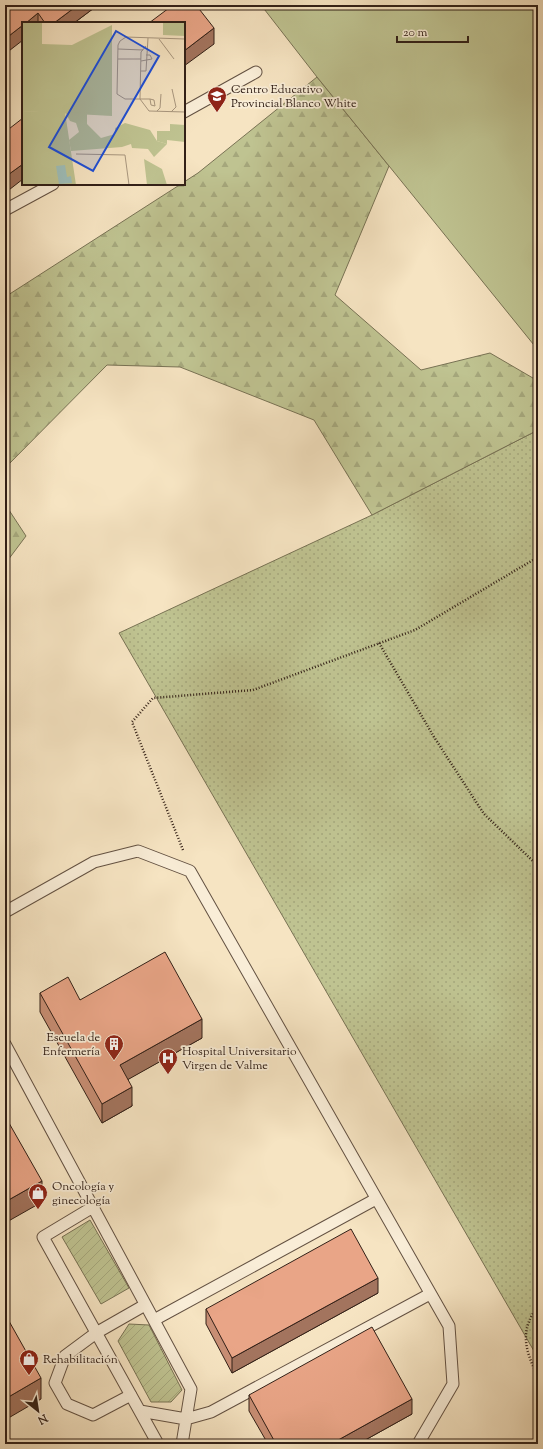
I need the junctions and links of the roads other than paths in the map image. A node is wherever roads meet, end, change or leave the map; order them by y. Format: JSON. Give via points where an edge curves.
{"nodes":[{"id":1,"x":256,"y":72,"type":"dead end"},
{"id":2,"x":185,"y":111,"type":"edge"},
{"id":3,"x":50,"y":185,"type":"edge"},
{"id":4,"x":5,"y":210,"type":"edge"},
{"id":5,"x":5,"y":912,"type":"edge"},
{"id":6,"x":5,"y":1044,"type":"edge"},
{"id":7,"x":376,"y":1199,"type":"junction"},
{"id":8,"x":93,"y":1207,"type":"junction"},
{"id":9,"x":430,"y":1294,"type":"junction"},
{"id":10,"x":146,"y":1304,"type":"junction"},
{"id":11,"x":154,"y":1320,"type":"junction"},
{"id":12,"x":96,"y":1333,"type":"junction"},
{"id":13,"x":131,"y":1395,"type":"junction"},
{"id":14,"x":140,"y":1411,"type":"junction"},
{"id":15,"x":186,"y":1419,"type":"junction"},
{"id":16,"x":158,"y":1444,"type":"edge"},
{"id":17,"x":182,"y":1444,"type":"edge"},
{"id":18,"x":418,"y":1444,"type":"edge"}],
"edges":[{"from":1,"to":2,"type":"lane"},
{"from":3,"to":4,"type":"lane"},
{"from":5,"to":7,"type":"lane","via":[[94,862],[138,851],[190,871]]},
{"from":6,"to":8,"type":"lane"},
{"from":7,"to":9,"type":"lane"},
{"from":7,"to":11,"type":"lane"},
{"from":8,"to":10,"type":"lane"},
{"from":8,"to":12,"type":"lane","via":[[43,1236]]},
{"from":9,"to":15,"type":"lane","via":[[211,1412]]},
{"from":9,"to":18,"type":"lane","via":[[449,1326],[453,1384]]},
{"from":10,"to":11,"type":"lane"},
{"from":10,"to":12,"type":"lane"},
{"from":11,"to":15,"type":"lane","via":[[191,1389]]},
{"from":12,"to":13,"type":"lane"},
{"from":12,"to":13,"type":"lane","via":[[65,1356],[55,1383],[66,1404],[93,1415]]},
{"from":13,"to":14,"type":"lane"},
{"from":14,"to":15,"type":"lane"},
{"from":14,"to":16,"type":"lane"},
{"from":15,"to":17,"type":"lane"}]}
